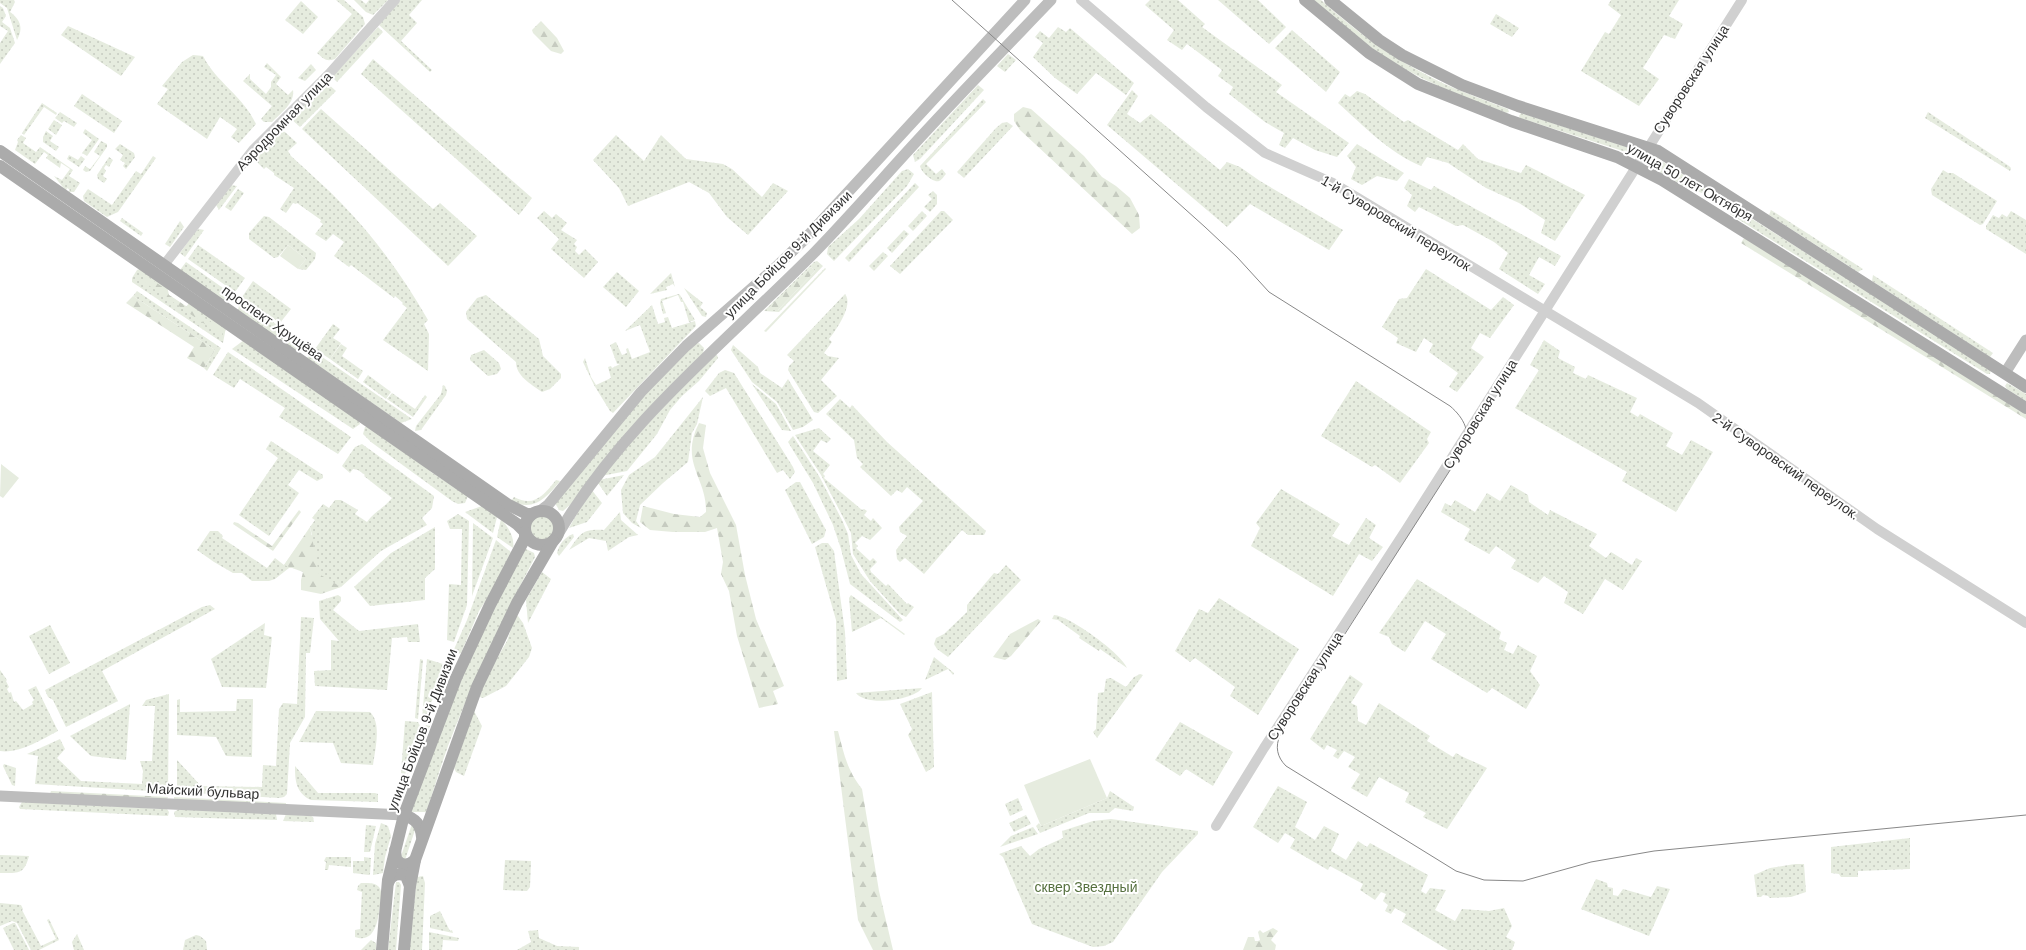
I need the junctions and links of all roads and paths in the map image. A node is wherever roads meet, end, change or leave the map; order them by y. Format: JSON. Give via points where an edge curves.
{"nodes":[{"id":1,"x":395,"y":0,"type":"edge"},
{"id":2,"x":1025,"y":0,"type":"edge"},
{"id":3,"x":1051,"y":0,"type":"edge"},
{"id":4,"x":1081,"y":0,"type":"edge"},
{"id":5,"x":1305,"y":0,"type":"edge"},
{"id":6,"x":1330,"y":0,"type":"edge"},
{"id":7,"x":1742,"y":0,"type":"edge"},
{"id":8,"x":1648,"y":146,"type":"junction"},
{"id":9,"x":0,"y":151,"type":"edge"},
{"id":10,"x":0,"y":166,"type":"edge"},
{"id":11,"x":1636,"y":166,"type":"junction"},
{"id":12,"x":1712,"y":187,"type":"junction"},
{"id":13,"x":1728,"y":198,"type":"junction"},
{"id":14,"x":1700,"y":203,"type":"junction"},
{"id":15,"x":72,"y":208,"type":"junction"},
{"id":16,"x":1718,"y":214,"type":"junction"},
{"id":17,"x":164,"y":265,"type":"junction"},
{"id":18,"x":1544,"y":311,"type":"junction"},
{"id":19,"x":2026,"y":340,"type":"edge"},
{"id":20,"x":2005,"y":373,"type":"junction"},
{"id":21,"x":2026,"y":387,"type":"edge"},
{"id":22,"x":1995,"y":388,"type":"junction"},
{"id":23,"x":2026,"y":408,"type":"edge"},
{"id":24,"x":536,"y":513,"type":"junction"},
{"id":25,"x":525,"y":532,"type":"junction"},
{"id":26,"x":555,"y":539,"type":"junction"},
{"id":27,"x":2026,"y":623,"type":"edge"},
{"id":28,"x":0,"y":796,"type":"edge"},
{"id":29,"x":404,"y":816,"type":"junction"},
{"id":30,"x":1216,"y":826,"type":"dead end"},
{"id":31,"x":422,"y":838,"type":"junction"},
{"id":32,"x":395,"y":849,"type":"junction"},
{"id":33,"x":415,"y":860,"type":"junction"},
{"id":34,"x":388,"y":883,"type":"junction"},
{"id":35,"x":410,"y":886,"type":"junction"},
{"id":36,"x":382,"y":950,"type":"edge"},
{"id":37,"x":404,"y":950,"type":"edge"}],
"edges":[{"from":1,"to":17,"type":"street","name":"Аэродромная улица","via":[[329,74],[253,150]]},
{"from":2,"to":24,"type":"main road","name":"улица Бойцов 9-й Дивизии","via":[[803,240],[686,346],[641,392],[548,505]]},
{"from":3,"to":26,"type":"main road","name":"улица Бойцов 9-й Дивизии","via":[[816,251],[650,415],[592,483]]},
{"from":4,"to":18,"type":"street","name":"1-й Суворовский переулок","via":[[1206,107],[1265,153],[1333,183]]},
{"from":5,"to":11,"type":"main road","name":"улица 50 лет Октября","via":[[1369,53],[1418,84]]},
{"from":6,"to":8,"type":"main road","name":"улица 50 лет Октября","via":[[1379,40],[1402,55],[1462,85],[1518,106]]},
{"from":7,"to":8,"type":"street","name":"Суворовская улица"},
{"from":8,"to":11,"type":"street","name":"Суворовская улица"},
{"from":8,"to":12,"type":"main road","name":"улица 50 лет Октября"},
{"from":9,"to":15,"type":"main road","name":"проспект Хрущёва"},
{"from":10,"to":15,"type":"main road","name":"проспект Хрущёва"},
{"from":11,"to":14,"type":"main road","name":"улица 50 лет Октября"},
{"from":11,"to":18,"type":"street","name":"Суворовская улица"},
{"from":12,"to":13,"type":"main road","name":"улица 50 лет Октября"},
{"from":12,"to":14,"type":"main road","via":[[1715,192],[1713,199],[1705,204]]},
{"from":13,"to":16,"type":"main road","via":[[1717,202]]},
{"from":13,"to":20,"type":"main road","name":"улица 50 лет Октября"},
{"from":14,"to":16,"type":"main road","name":"улица 50 лет Октября"},
{"from":15,"to":17,"type":"main road","name":"проспект Хрущёва"},
{"from":15,"to":25,"type":"main road","name":"проспект Хрущёва"},
{"from":16,"to":22,"type":"main road","name":"улица 50 лет Октября"},
{"from":17,"to":24,"type":"main road","name":"проспект Хрущёва","via":[[507,504],[527,514]]},
{"from":18,"to":27,"type":"street","name":"2-й Суворовский переулок.","via":[[1698,404],[1877,530]]},
{"from":18,"to":30,"type":"street","name":"Суворовская улица"},
{"from":19,"to":20,"type":"main road"},
{"from":20,"to":21,"type":"main road","name":"улица 50 лет Октября"},
{"from":20,"to":22,"type":"main road"},
{"from":22,"to":23,"type":"main road","name":"улица 50 лет Октября"},
{"from":24,"to":25,"type":"main road","via":[[526,522]]},
{"from":24,"to":26,"type":"main road","via":[[549,512],[557,520],[559,531]]},
{"from":25,"to":26,"type":"main road","via":[[529,540],[536,544],[545,545]]},
{"from":25,"to":29,"type":"main road","name":"улица Бойцов 9-й Дивизии","via":[[525,538],[456,678]]},
{"from":26,"to":31,"type":"main road","name":"улица Бойцов 9-й Дивизии","via":[[517,603],[477,687]]},
{"from":28,"to":29,"type":"main road","name":"Майский бульвар"},
{"from":29,"to":31,"type":"main road","via":[[415,820],[420,826]]},
{"from":29,"to":32,"type":"main road","name":"улица Бойцов 9-й Дивизии"},
{"from":31,"to":33,"type":"main road","name":"улица Бойцов 9-й Дивизии"},
{"from":32,"to":33,"type":"main road","via":[[396,859],[401,864],[409,864]]},
{"from":32,"to":34,"type":"main road","name":"улица Бойцов 9-й Дивизии"},
{"from":33,"to":35,"type":"main road","name":"улица Бойцов 9-й Дивизии"},
{"from":34,"to":35,"type":"main road","via":[[392,876],[399,874],[406,876]]},
{"from":34,"to":36,"type":"main road","name":"улица Бойцов 9-й Дивизии"},
{"from":35,"to":37,"type":"main road","name":"улица Бойцов 9-й Дивизии"}]}
